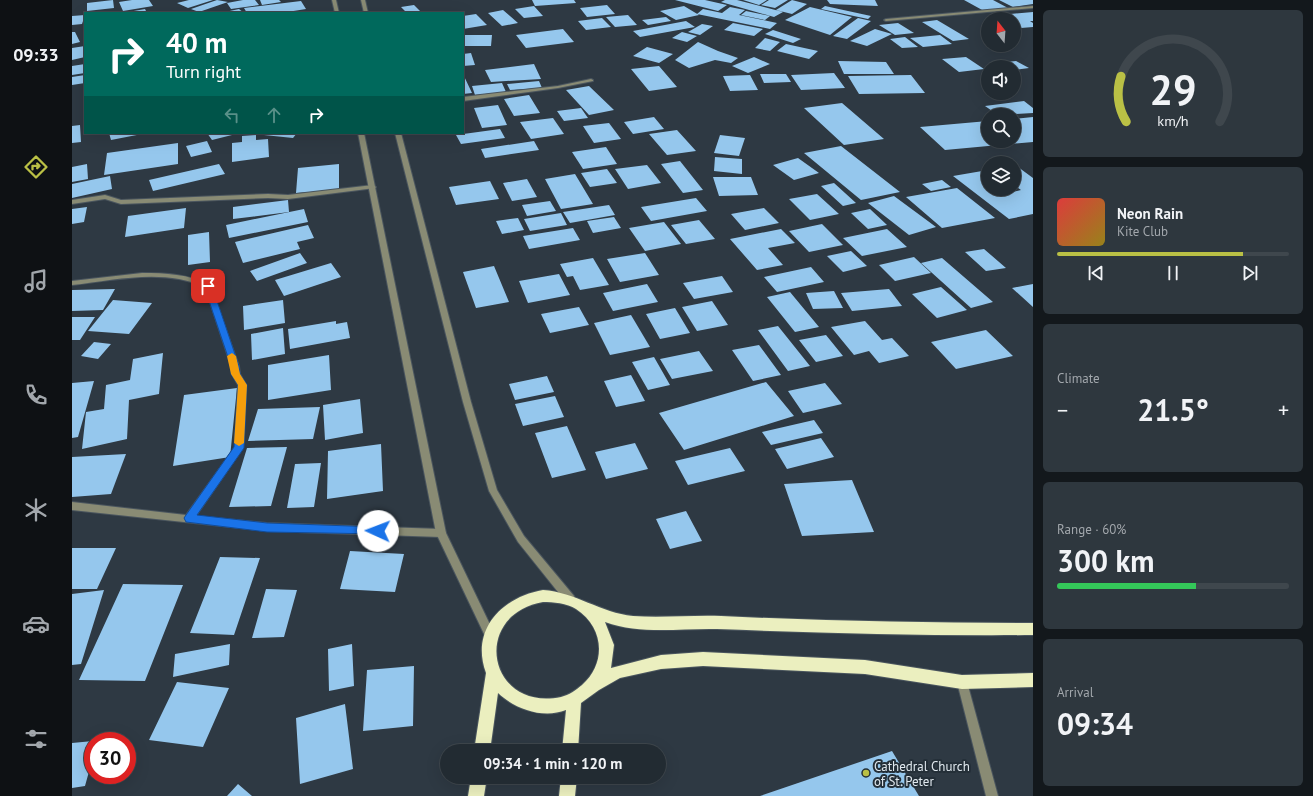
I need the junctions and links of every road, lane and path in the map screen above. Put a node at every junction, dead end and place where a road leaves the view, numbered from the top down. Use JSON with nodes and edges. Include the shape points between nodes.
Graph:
{"nodes":[{"id":1,"x":334,"y":0,"type":"edge"},
{"id":2,"x":363,"y":0,"type":"edge"},
{"id":3,"x":1033,"y":7,"type":"edge"},
{"id":4,"x":337,"y":12,"type":"edge"},
{"id":5,"x":366,"y":12,"type":"edge"},
{"id":6,"x":886,"y":20,"type":"dead end"},
{"id":7,"x":591,"y":80,"type":"dead end"},
{"id":8,"x":464,"y":99,"type":"edge"},
{"id":9,"x":361,"y":134,"type":"edge"},
{"id":10,"x":398,"y":134,"type":"edge"},
{"id":11,"x":373,"y":187,"type":"junction"},
{"id":12,"x":72,"y":202,"type":"edge"},
{"id":13,"x":72,"y":283,"type":"edge"},
{"id":14,"x":72,"y":506,"type":"edge"},
{"id":15,"x":189,"y":518,"type":"junction"},
{"id":16,"x":442,"y":533,"type":"junction"},
{"id":17,"x":576,"y":602,"type":"junction"},
{"id":18,"x":1033,"y":629,"type":"edge"},
{"id":19,"x":490,"y":635,"type":"junction"},
{"id":20,"x":493,"y":674,"type":"junction"},
{"id":21,"x":1033,"y":680,"type":"edge"},
{"id":22,"x":962,"y":682,"type":"junction"},
{"id":23,"x":596,"y":684,"type":"junction"},
{"id":24,"x":574,"y":700,"type":"junction"},
{"id":25,"x":483,"y":744,"type":"edge"},
{"id":26,"x":571,"y":744,"type":"edge"},
{"id":27,"x":478,"y":784,"type":"edge"},
{"id":28,"x":568,"y":784,"type":"edge"},
{"id":29,"x":476,"y":796,"type":"edge"},
{"id":30,"x":567,"y":796,"type":"edge"},
{"id":31,"x":992,"y":796,"type":"edge"}],
"edges":[{"from":1,"to":4,"type":"street"},
{"from":2,"to":5,"type":"street"},
{"from":3,"to":6,"type":"street"},
{"from":7,"to":8,"type":"street","via":[[552,88]]},
{"from":9,"to":11,"type":"street"},
{"from":10,"to":17,"type":"street","via":[[467,402],[493,491],[521,539]]},
{"from":11,"to":12,"type":"street","via":[[288,197],[121,202],[105,197]]},
{"from":11,"to":16,"type":"street"},
{"from":13,"to":15,"type":"street","via":[[161,274],[194,278],[208,286],[236,374],[242,385],[239,448]]},
{"from":14,"to":15,"type":"street"},
{"from":15,"to":16,"type":"street","via":[[267,527]]},
{"from":16,"to":19,"type":"street"},
{"from":17,"to":18,"type":"highway","via":[[625,621],[649,623],[696,622],[917,630]]},
{"from":17,"to":19,"type":"highway","via":[[551,596],[531,598],[514,606],[499,618]]},
{"from":17,"to":23,"type":"highway","via":[[598,621],[607,641],[606,664]]},
{"from":19,"to":20,"type":"highway","via":[[488,654]]},
{"from":20,"to":24,"type":"highway","via":[[503,689],[518,700],[536,705],[556,706]]},
{"from":20,"to":25,"type":"highway"},
{"from":21,"to":22,"type":"highway"},
{"from":22,"to":23,"type":"highway","via":[[865,666],[704,659],[661,662],[618,672]]},
{"from":22,"to":31,"type":"street"},
{"from":23,"to":24,"type":"highway"},
{"from":24,"to":26,"type":"highway"},
{"from":27,"to":29,"type":"highway"},
{"from":28,"to":30,"type":"highway"}]}
